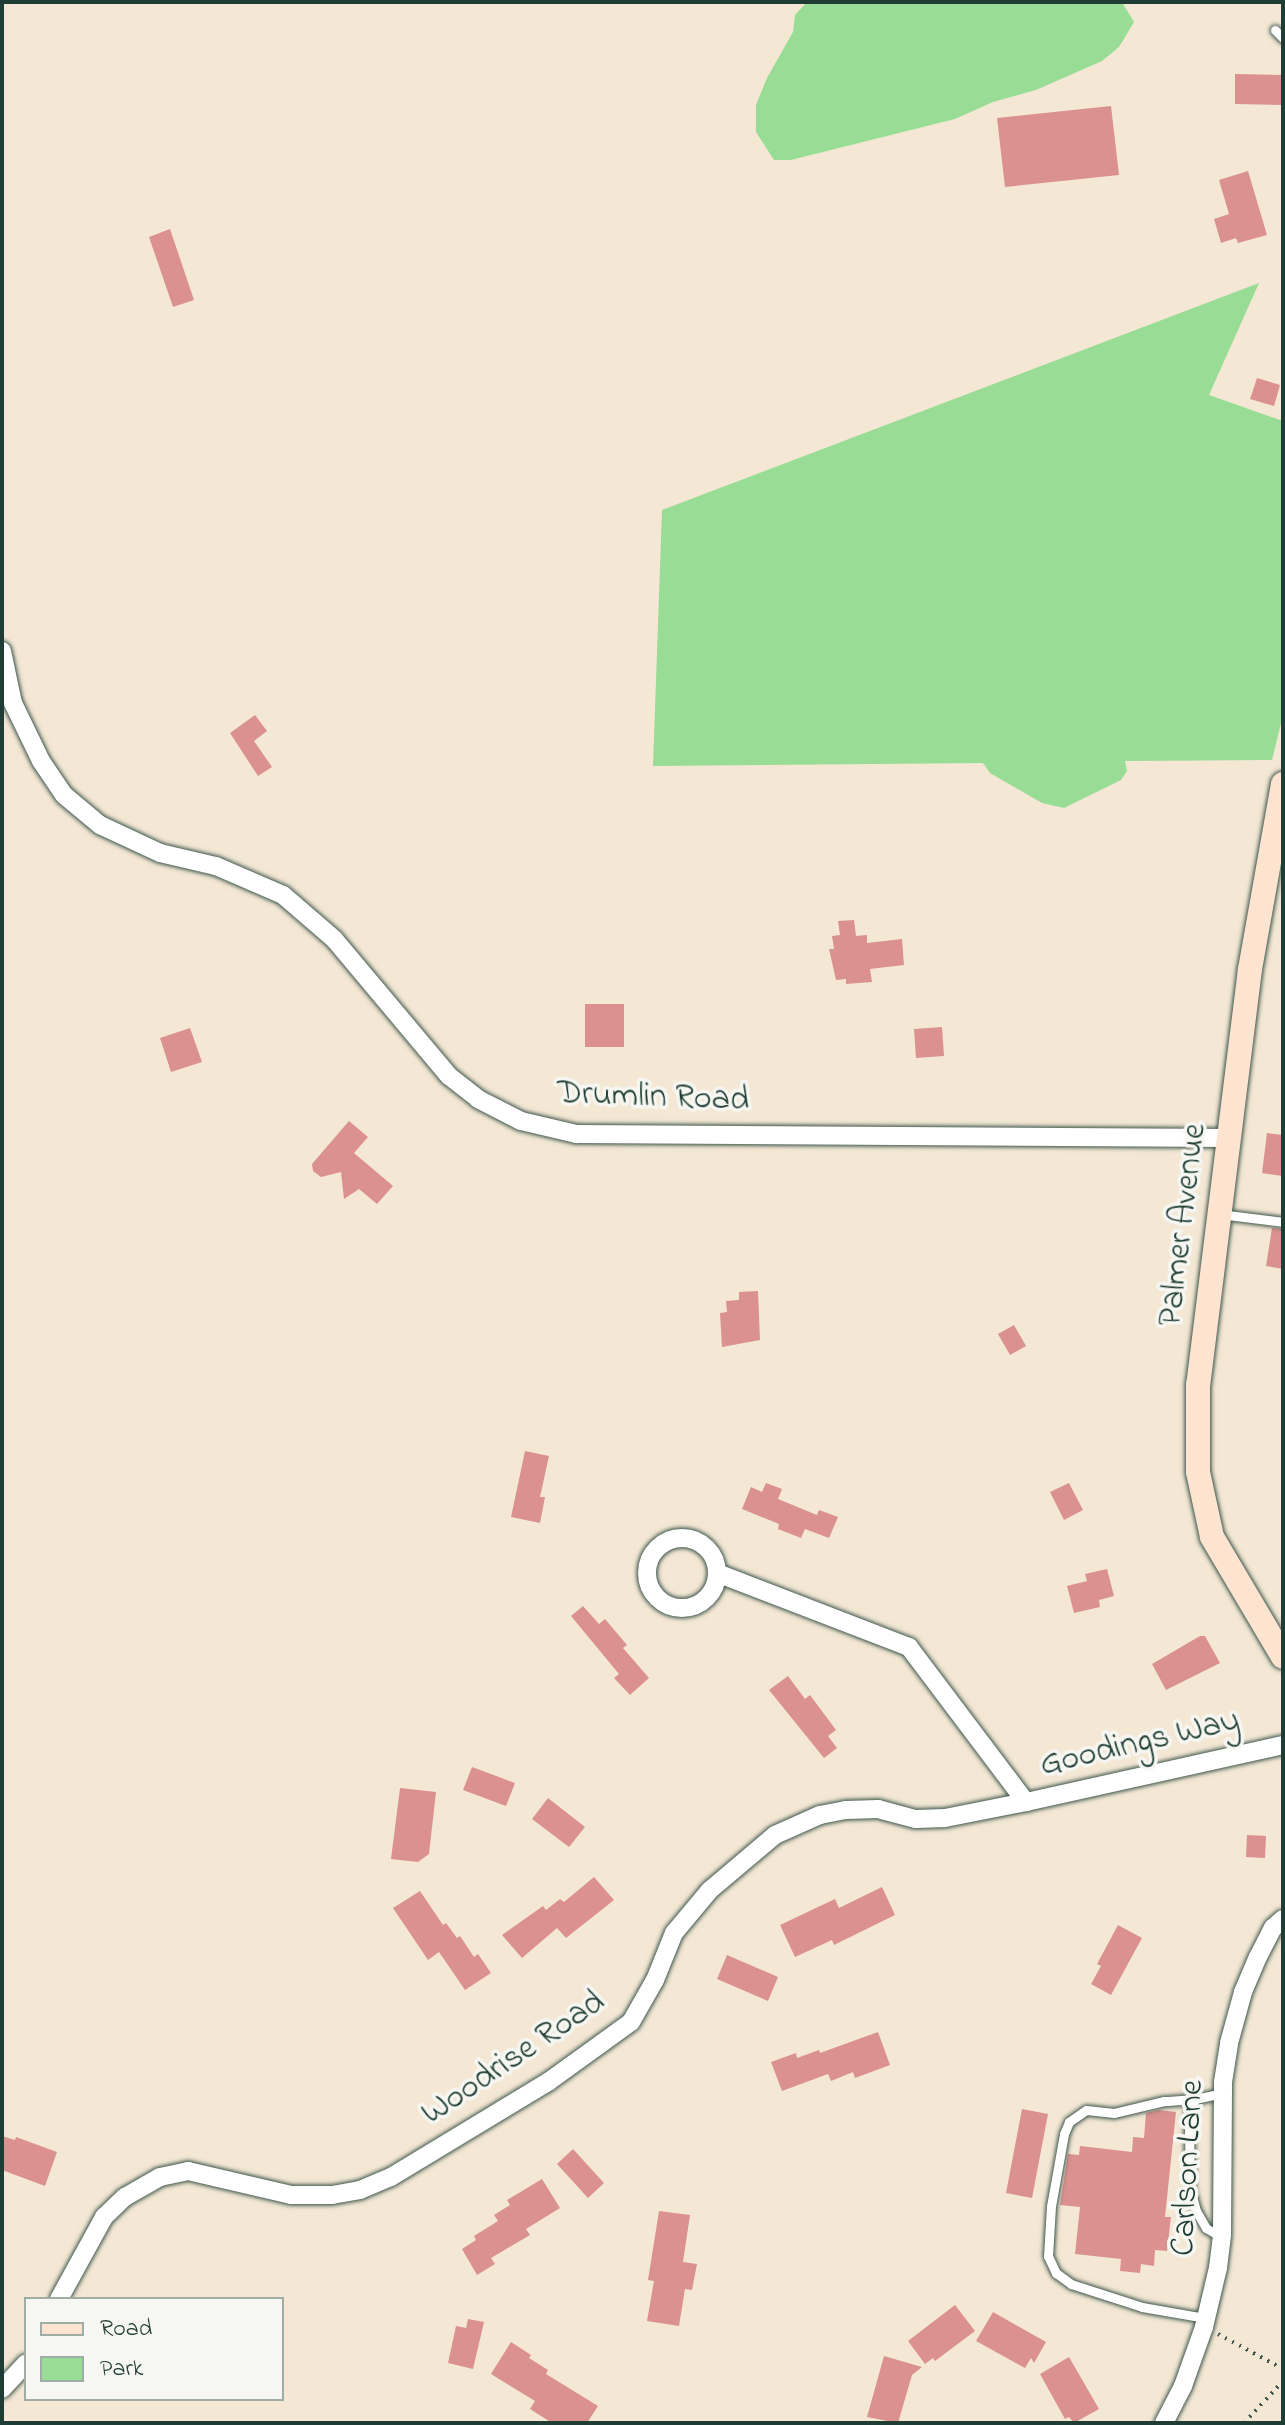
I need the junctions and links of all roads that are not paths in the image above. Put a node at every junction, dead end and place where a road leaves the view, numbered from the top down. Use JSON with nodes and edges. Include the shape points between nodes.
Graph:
{"nodes":[{"id":1,"x":1275,"y":30,"type":"dead end"},
{"id":2,"x":1283,"y":38,"type":"edge"},
{"id":3,"x":2,"y":651,"type":"edge"},
{"id":4,"x":1283,"y":784,"type":"edge"},
{"id":5,"x":1230,"y":1138,"type":"junction"},
{"id":6,"x":1220,"y":1214,"type":"junction"},
{"id":7,"x":1283,"y":1222,"type":"edge"},
{"id":8,"x":717,"y":1573,"type":"dead end"},
{"id":9,"x":1283,"y":1657,"type":"edge"},
{"id":10,"x":1283,"y":1745,"type":"edge"},
{"id":11,"x":1026,"y":1802,"type":"junction"},
{"id":12,"x":1283,"y":1919,"type":"edge"},
{"id":13,"x":1223,"y":2093,"type":"junction"},
{"id":14,"x":1195,"y":2099,"type":"junction"},
{"id":15,"x":1222,"y":2237,"type":"junction"},
{"id":16,"x":60,"y":2297,"type":"edge"},
{"id":17,"x":1205,"y":2322,"type":"junction"},
{"id":18,"x":24,"y":2365,"type":"edge"},
{"id":19,"x":2,"y":2389,"type":"edge"},
{"id":20,"x":1164,"y":2423,"type":"edge"}],
"edges":[{"from":1,"to":2,"type":"lane"},
{"from":3,"to":5,"type":"street","name":"Drumlin Road","via":[[13,703],[64,795],[100,825],[160,853],[216,866],[283,895],[334,939],[449,1076],[478,1099],[521,1121],[576,1134]]},
{"from":4,"to":5,"type":"main road","name":"Palmer Avenue","via":[[1250,969]]},
{"from":5,"to":6,"type":"main road","name":"Palmer Avenue"},
{"from":6,"to":7,"type":"lane"},
{"from":6,"to":9,"type":"main road","name":"Palmer Avenue","via":[[1198,1384],[1198,1472],[1212,1537]]},
{"from":8,"to":11,"type":"street","name":"Goodings Way","via":[[909,1647]]},
{"from":10,"to":11,"type":"street","name":"Goodings Way"},
{"from":11,"to":16,"type":"street","name":"Woodrise Road","via":[[945,1818],[846,1810],[775,1835],[710,1890],[674,1933],[631,2022],[548,2082],[391,2177],[360,2190],[291,2195],[188,2171],[160,2177],[125,2197],[104,2217]]},
{"from":12,"to":13,"type":"street","name":"Carlson Lane","via":[[1273,1928],[1243,1992]]},
{"from":13,"to":14,"type":"lane"},
{"from":13,"to":15,"type":"street","name":"Carlson Lane"},
{"from":14,"to":15,"type":"lane","via":[[1190,2109],[1190,2188],[1206,2228]]},
{"from":14,"to":17,"type":"lane","via":[[1114,2113],[1086,2110],[1069,2122],[1051,2206],[1048,2256],[1056,2273],[1071,2284]]},
{"from":15,"to":17,"type":"street","name":"Carlson Lane"},
{"from":17,"to":20,"type":"street","name":"Carlson Lane"},
{"from":18,"to":19,"type":"street"}]}
